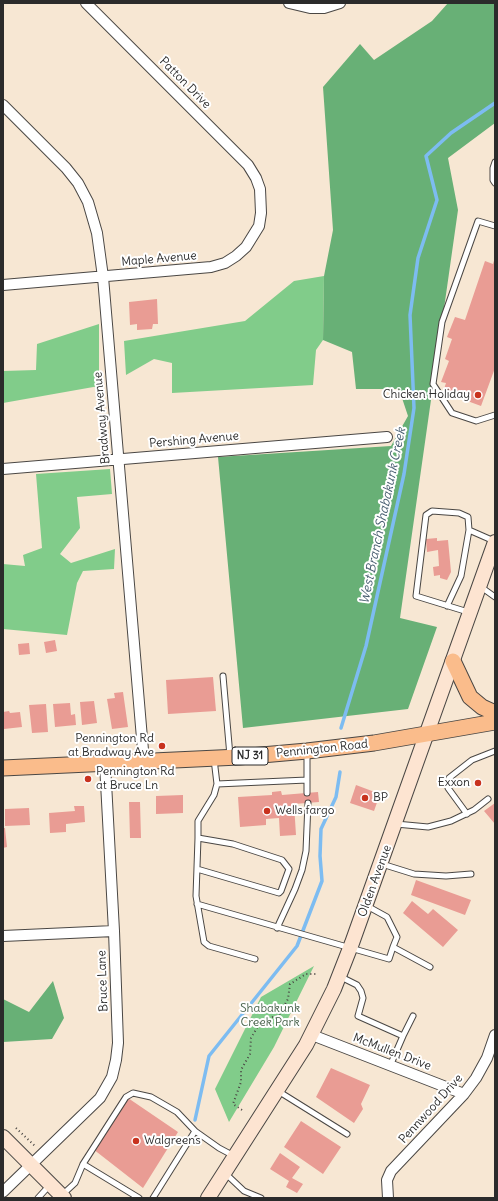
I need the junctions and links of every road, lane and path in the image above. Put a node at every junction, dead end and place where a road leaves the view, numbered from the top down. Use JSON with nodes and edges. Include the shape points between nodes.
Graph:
{"nodes":[{"id":1,"x":86,"y":3,"type":"edge"},
{"id":2,"x":289,"y":3,"type":"edge"},
{"id":3,"x":340,"y":3,"type":"edge"},
{"id":4,"x":3,"y":105,"type":"edge"},
{"id":5,"x":495,"y":162,"type":"edge"},
{"id":6,"x":495,"y":183,"type":"edge"},
{"id":7,"x":259,"y":186,"type":"joint"},
{"id":8,"x":495,"y":226,"type":"edge"},
{"id":9,"x":103,"y":277,"type":"junction"},
{"id":10,"x":3,"y":286,"type":"edge"},
{"id":11,"x":495,"y":416,"type":"edge"},
{"id":12,"x":387,"y":437,"type":"dead end"},
{"id":13,"x":118,"y":460,"type":"junction"},
{"id":14,"x":3,"y":469,"type":"edge"},
{"id":15,"x":469,"y":530,"type":"junction"},
{"id":16,"x":495,"y":542,"type":"edge"},
{"id":17,"x":480,"y":586,"type":"junction"},
{"id":18,"x":495,"y":597,"type":"edge"},
{"id":19,"x":448,"y":606,"type":"junction"},
{"id":20,"x":470,"y":612,"type":"junction"},
{"id":21,"x":453,"y":662,"type":"junction"},
{"id":22,"x":223,"y":676,"type":"dead end"},
{"id":23,"x":495,"y":714,"type":"edge"},
{"id":24,"x":495,"y":722,"type":"edge"},
{"id":25,"x":427,"y":734,"type":"junction"},
{"id":26,"x":307,"y":751,"type":"junction"},
{"id":27,"x":495,"y":751,"type":"edge"},
{"id":28,"x":230,"y":757,"type":"junction"},
{"id":29,"x":214,"y":758,"type":"junction"},
{"id":30,"x":144,"y":762,"type":"junction"},
{"id":31,"x":105,"y":764,"type":"junction"},
{"id":32,"x":3,"y":768,"type":"edge"},
{"id":33,"x":307,"y":780,"type":"junction"},
{"id":34,"x":217,"y":784,"type":"junction"},
{"id":35,"x":307,"y":793,"type":"dead end"},
{"id":36,"x":488,"y":799,"type":"dead end"},
{"id":37,"x":308,"y":803,"type":"dead end"},
{"id":38,"x":467,"y":814,"type":"junction"},
{"id":39,"x":395,"y":824,"type":"junction"},
{"id":40,"x":198,"y":838,"type":"junction"},
{"id":41,"x":381,"y":864,"type":"junction"},
{"id":42,"x":197,"y":869,"type":"junction"},
{"id":43,"x":471,"y":874,"type":"dead end"},
{"id":44,"x":197,"y":904,"type":"junction"},
{"id":45,"x":366,"y":905,"type":"junction"},
{"id":46,"x":277,"y":928,"type":"junction"},
{"id":47,"x":114,"y":931,"type":"junction"},
{"id":48,"x":3,"y":936,"type":"edge"},
{"id":49,"x":393,"y":947,"type":"junction"},
{"id":50,"x":350,"y":950,"type":"junction"},
{"id":51,"x":255,"y":959,"type":"dead end"},
{"id":52,"x":430,"y":967,"type":"dead end"},
{"id":53,"x":316,"y":974,"type":"dead end"},
{"id":54,"x":339,"y":976,"type":"junction"},
{"id":55,"x":413,"y":1016,"type":"dead end"},
{"id":56,"x":495,"y":1034,"type":"edge"},
{"id":57,"x":312,"y":1035,"type":"junction"},
{"id":58,"x":403,"y":1036,"type":"junction"},
{"id":59,"x":390,"y":1066,"type":"junction"},
{"id":60,"x":277,"y":1091,"type":"junction"},
{"id":61,"x":464,"y":1094,"type":"junction"},
{"id":62,"x":242,"y":1110,"type":"dead end"},
{"id":63,"x":16,"y":1128,"type":"dead end"},
{"id":64,"x":195,"y":1131,"type":"junction"},
{"id":65,"x":347,"y":1134,"type":"dead end"},
{"id":66,"x":3,"y":1137,"type":"edge"},
{"id":67,"x":35,"y":1147,"type":"dead end"},
{"id":68,"x":235,"y":1156,"type":"junction"},
{"id":69,"x":31,"y":1164,"type":"junction"},
{"id":70,"x":84,"y":1164,"type":"junction"},
{"id":71,"x":224,"y":1173,"type":"junction"},
{"id":72,"x":51,"y":1184,"type":"junction"},
{"id":73,"x":3,"y":1192,"type":"edge"},
{"id":74,"x":63,"y":1197,"type":"edge"},
{"id":75,"x":38,"y":1198,"type":"edge"},
{"id":76,"x":139,"y":1198,"type":"edge"},
{"id":77,"x":153,"y":1198,"type":"edge"},
{"id":78,"x":209,"y":1198,"type":"edge"},
{"id":79,"x":260,"y":1198,"type":"edge"},
{"id":80,"x":388,"y":1198,"type":"edge"}],
"edges":[{"from":1,"to":7,"type":"street","name":"Patton Drive","via":[[242,158]]},
{"from":2,"to":3,"type":"street","via":[[324,8]]},
{"from":4,"to":9,"type":"street","name":"Bradway Avenue","via":[[78,183],[94,220]]},
{"from":5,"to":6,"type":"lane"},
{"from":7,"to":9,"type":"street","name":"Maple Avenue","via":[[262,201],[258,226],[246,247],[231,259],[211,267]]},
{"from":8,"to":11,"type":"lane","via":[[478,221],[442,322],[433,384],[452,413],[476,421]]},
{"from":9,"to":10,"type":"street","name":"Maple Avenue"},
{"from":9,"to":13,"type":"street","name":"Bradway Avenue"},
{"from":12,"to":13,"type":"street","name":"Pershing Avenue"},
{"from":13,"to":14,"type":"street","name":"Pershing Avenue"},
{"from":13,"to":30,"type":"street","name":"Bradway Avenue"},
{"from":15,"to":16,"type":"lane"},
{"from":15,"to":19,"type":"lane","via":[[461,576]]},
{"from":15,"to":19,"type":"lane","via":[[468,517],[459,512],[432,511],[426,515],[416,596]]},
{"from":16,"to":17,"type":"main road","name":"Olden Avenue"},
{"from":17,"to":18,"type":"lane"},
{"from":17,"to":20,"type":"main road","name":"Olden Avenue"},
{"from":19,"to":20,"type":"lane"},
{"from":20,"to":21,"type":"main road","name":"Olden Avenue"},
{"from":21,"to":23,"type":"main road","via":[[470,697]]},
{"from":21,"to":25,"type":"main road","name":"Olden Avenue"},
{"from":22,"to":28,"type":"lane"},
{"from":24,"to":25,"type":"main road","name":"Pennington Road","number":"NJ 31"},
{"from":25,"to":26,"type":"main road","name":"Pennington Road","number":"NJ 31"},
{"from":25,"to":39,"type":"main road","name":"Olden Avenue"},
{"from":26,"to":28,"type":"main road","name":"Pennington Road","number":"NJ 31"},
{"from":26,"to":33,"type":"lane"},
{"from":27,"to":38,"type":"lane","via":[[472,760],[450,778],[448,788]]},
{"from":28,"to":29,"type":"main road","name":"Pennington Road","number":"NJ 31"},
{"from":29,"to":30,"type":"main road","name":"Pennington Road","number":"NJ 31"},
{"from":29,"to":34,"type":"lane"},
{"from":30,"to":31,"type":"main road","name":"Pennington Road","number":"NJ 31"},
{"from":31,"to":32,"type":"main road","name":"Pennington Road","number":"NJ 31"},
{"from":31,"to":47,"type":"street","name":"Bruce Lane"},
{"from":33,"to":34,"type":"lane"},
{"from":33,"to":35,"type":"lane"},
{"from":34,"to":40,"type":"lane","via":[[214,795],[198,821]]},
{"from":36,"to":38,"type":"lane"},
{"from":37,"to":46,"type":"lane","via":[[306,851],[302,870]]},
{"from":38,"to":39,"type":"lane","via":[[428,827]]},
{"from":39,"to":41,"type":"main road","name":"Olden Avenue"},
{"from":40,"to":42,"type":"lane"},
{"from":40,"to":42,"type":"lane","via":[[232,844],[282,860],[289,869],[278,893]]},
{"from":41,"to":43,"type":"lane","via":[[414,874]]},
{"from":41,"to":45,"type":"main road","name":"Olden Avenue"},
{"from":42,"to":44,"type":"lane"},
{"from":44,"to":46,"type":"lane"},
{"from":44,"to":51,"type":"lane","via":[[204,942],[209,946]]},
{"from":45,"to":49,"type":"lane","via":[[387,917],[397,937]]},
{"from":45,"to":50,"type":"main road","name":"Olden Avenue"},
{"from":46,"to":50,"type":"lane"},
{"from":47,"to":48,"type":"street"},
{"from":47,"to":69,"type":"street","name":"Bruce Lane","via":[[118,1043],[112,1076],[100,1098]]},
{"from":49,"to":50,"type":"lane","via":[[389,959]]},
{"from":49,"to":52,"type":"lane"},
{"from":50,"to":54,"type":"main road","name":"Olden Avenue"},
{"from":53,"to":62,"type":"path","via":[[306,974],[290,984],[288,999],[279,1015],[261,1021],[251,1038],[250,1054],[241,1070],[241,1082],[233,1104]]},
{"from":54,"to":57,"type":"main road","name":"Olden Avenue"},
{"from":54,"to":58,"type":"lane","via":[[357,985],[361,991],[363,998],[358,1016]]},
{"from":55,"to":58,"type":"lane"},
{"from":56,"to":61,"type":"street","name":"Pennwood Drive","via":[[487,1058]]},
{"from":57,"to":59,"type":"street","name":"McMullen Drive"},
{"from":57,"to":60,"type":"main road","name":"Olden Avenue"},
{"from":58,"to":59,"type":"lane"},
{"from":59,"to":61,"type":"street","name":"McMullen Drive"},
{"from":60,"to":65,"type":"lane"},
{"from":60,"to":68,"type":"main road","name":"Olden Avenue"},
{"from":61,"to":80,"type":"street","name":"Pennwood Drive","via":[[391,1171],[387,1180]]},
{"from":63,"to":67,"type":"path"},
{"from":64,"to":68,"type":"lane"},
{"from":64,"to":70,"type":"lane","via":[[177,1112],[151,1098],[133,1093],[126,1097]]},
{"from":64,"to":77,"type":"lane"},
{"from":66,"to":69,"type":"main road"},
{"from":68,"to":71,"type":"main road","name":"Olden Avenue"},
{"from":69,"to":72,"type":"main road"},
{"from":69,"to":73,"type":"street","name":"Bruce Lane"},
{"from":70,"to":74,"type":"lane"},
{"from":70,"to":76,"type":"lane"},
{"from":71,"to":78,"type":"main road","name":"Olden Avenue"},
{"from":71,"to":79,"type":"lane","via":[[244,1191]]},
{"from":72,"to":74,"type":"main road"},
{"from":72,"to":75,"type":"lane"}]}
